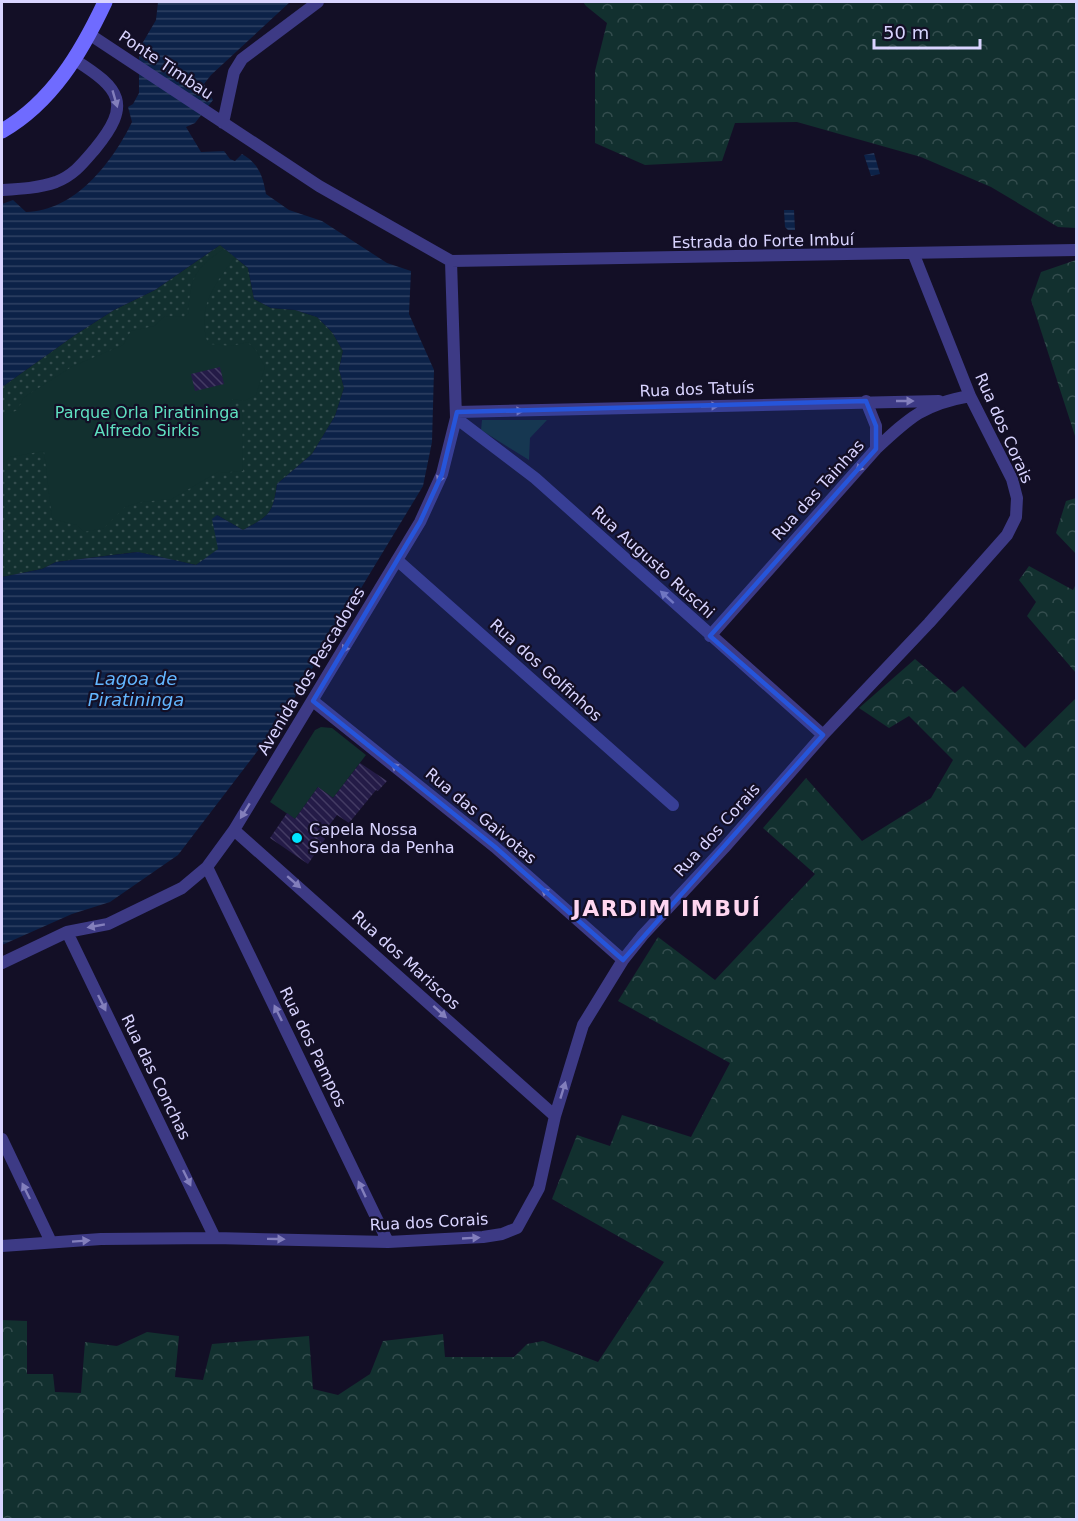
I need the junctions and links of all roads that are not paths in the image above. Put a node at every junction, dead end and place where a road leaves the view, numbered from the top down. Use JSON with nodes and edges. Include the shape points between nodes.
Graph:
{"nodes":[{"id":1,"x":105,"y":2,"type":"edge"},
{"id":2,"x":318,"y":2,"type":"edge"},
{"id":3,"x":89,"y":34,"type":"junction"},
{"id":4,"x":75,"y":60,"type":"junction"},
{"id":5,"x":224,"y":123,"type":"junction"},
{"id":6,"x":2,"y":131,"type":"edge"},
{"id":7,"x":2,"y":190,"type":"edge"},
{"id":8,"x":1077,"y":250,"type":"edge"},
{"id":9,"x":914,"y":255,"type":"junction"},
{"id":10,"x":451,"y":261,"type":"junction"},
{"id":11,"x":970,"y":396,"type":"junction"},
{"id":12,"x":866,"y":401,"type":"junction"},
{"id":13,"x":939,"y":401,"type":"junction"},
{"id":14,"x":457,"y":415,"type":"junction"},
{"id":15,"x":876,"y":449,"type":"junction"},
{"id":16,"x":397,"y":560,"type":"junction"},
{"id":17,"x":710,"y":636,"type":"junction"},
{"id":18,"x":314,"y":700,"type":"junction"},
{"id":19,"x":823,"y":735,"type":"junction"},
{"id":20,"x":673,"y":805,"type":"dead end"},
{"id":21,"x":234,"y":830,"type":"junction"},
{"id":22,"x":207,"y":867,"type":"junction"},
{"id":23,"x":67,"y":932,"type":"junction"},
{"id":24,"x":623,"y":960,"type":"junction"},
{"id":25,"x":2,"y":963,"type":"edge"},
{"id":26,"x":555,"y":1116,"type":"junction"},
{"id":27,"x":2,"y":1139,"type":"edge"},
{"id":28,"x":215,"y":1238,"type":"junction"},
{"id":29,"x":51,"y":1242,"type":"junction"},
{"id":30,"x":388,"y":1242,"type":"junction"},
{"id":31,"x":2,"y":1245,"type":"edge"}],
"edges":[{"from":1,"to":3,"type":"street"},
{"from":2,"to":5,"type":"street","via":[[242,59],[234,72]]},
{"from":3,"to":4,"type":"street"},
{"from":3,"to":5,"type":"street","name":"Ponte Timbau"},
{"from":4,"to":6,"type":"street","via":[[42,100]]},
{"from":4,"to":7,"type":"street","one_way":true,"via":[[102,78],[112,90],[117,105],[114,125],[77,171],[67,177],[36,187]]},
{"from":5,"to":10,"type":"street","name":"Ponte Timbau","via":[[320,186]]},
{"from":8,"to":9,"type":"street","name":"Estrada do Forte Imbuí"},
{"from":9,"to":10,"type":"street","name":"Estrada do Forte Imbuí"},
{"from":9,"to":11,"type":"street","name":"Rua dos Corais"},
{"from":10,"to":14,"type":"street","name":"Avenida dos Pescadores"},
{"from":11,"to":13,"type":"street","name":"Rua das Tainhas"},
{"from":11,"to":19,"type":"street","name":"Rua dos Corais","via":[[1012,479],[1016,517],[1007,535]]},
{"from":12,"to":13,"type":"street","name":"Rua dos Tatuís","one_way":true},
{"from":14,"to":12,"type":"street","name":"Rua dos Tatuís","one_way":true},
{"from":12,"to":15,"type":"street","via":[[876,426]]},
{"from":13,"to":15,"type":"street","name":"Rua das Tainhas","via":[[906,422]]},
{"from":14,"to":16,"type":"street","name":"Avenida dos Pescadores","one_way":true,"via":[[442,474]]},
{"from":17,"to":14,"type":"street","name":"Rua Augusto Ruschi","one_way":true,"via":[[535,478]]},
{"from":15,"to":17,"type":"street","name":"Rua das Tainhas","one_way":true},
{"from":16,"to":18,"type":"street","name":"Avenida dos Pescadores","one_way":true},
{"from":16,"to":20,"type":"street","name":"Rua dos Golfinhos"},
{"from":17,"to":19,"type":"street","name":"Rua Augusto Ruschi"},
{"from":18,"to":21,"type":"street","name":"Avenida dos Pescadores","one_way":true},
{"from":24,"to":18,"type":"street","name":"Rua das Gaivotas","one_way":true,"via":[[495,847]]},
{"from":19,"to":24,"type":"street","name":"Rua dos Corais"},
{"from":21,"to":22,"type":"street","name":"Avenida dos Pescadores"},
{"from":21,"to":26,"type":"street","name":"Rua dos Mariscos","one_way":true},
{"from":22,"to":23,"type":"street","name":"Avenida dos Pescadores","one_way":true,"via":[[182,888],[108,924]]},
{"from":30,"to":22,"type":"street","name":"Rua dos Pampos","one_way":true},
{"from":23,"to":25,"type":"street","name":"Avenida dos Pescadores"},
{"from":23,"to":28,"type":"street","name":"Rua das Conchas","one_way":true},
{"from":26,"to":24,"type":"street","name":"Rua dos Corais","one_way":true,"via":[[584,1025]]},
{"from":30,"to":26,"type":"street","name":"Rua dos Corais","one_way":true,"via":[[483,1237],[517,1228],[540,1188]]},
{"from":29,"to":27,"type":"street","one_way":true},
{"from":29,"to":28,"type":"street","name":"Rua dos Corais","one_way":true},
{"from":28,"to":30,"type":"street","name":"Rua dos Corais","one_way":true},
{"from":29,"to":31,"type":"street","name":"Rua dos Corais"}]}
